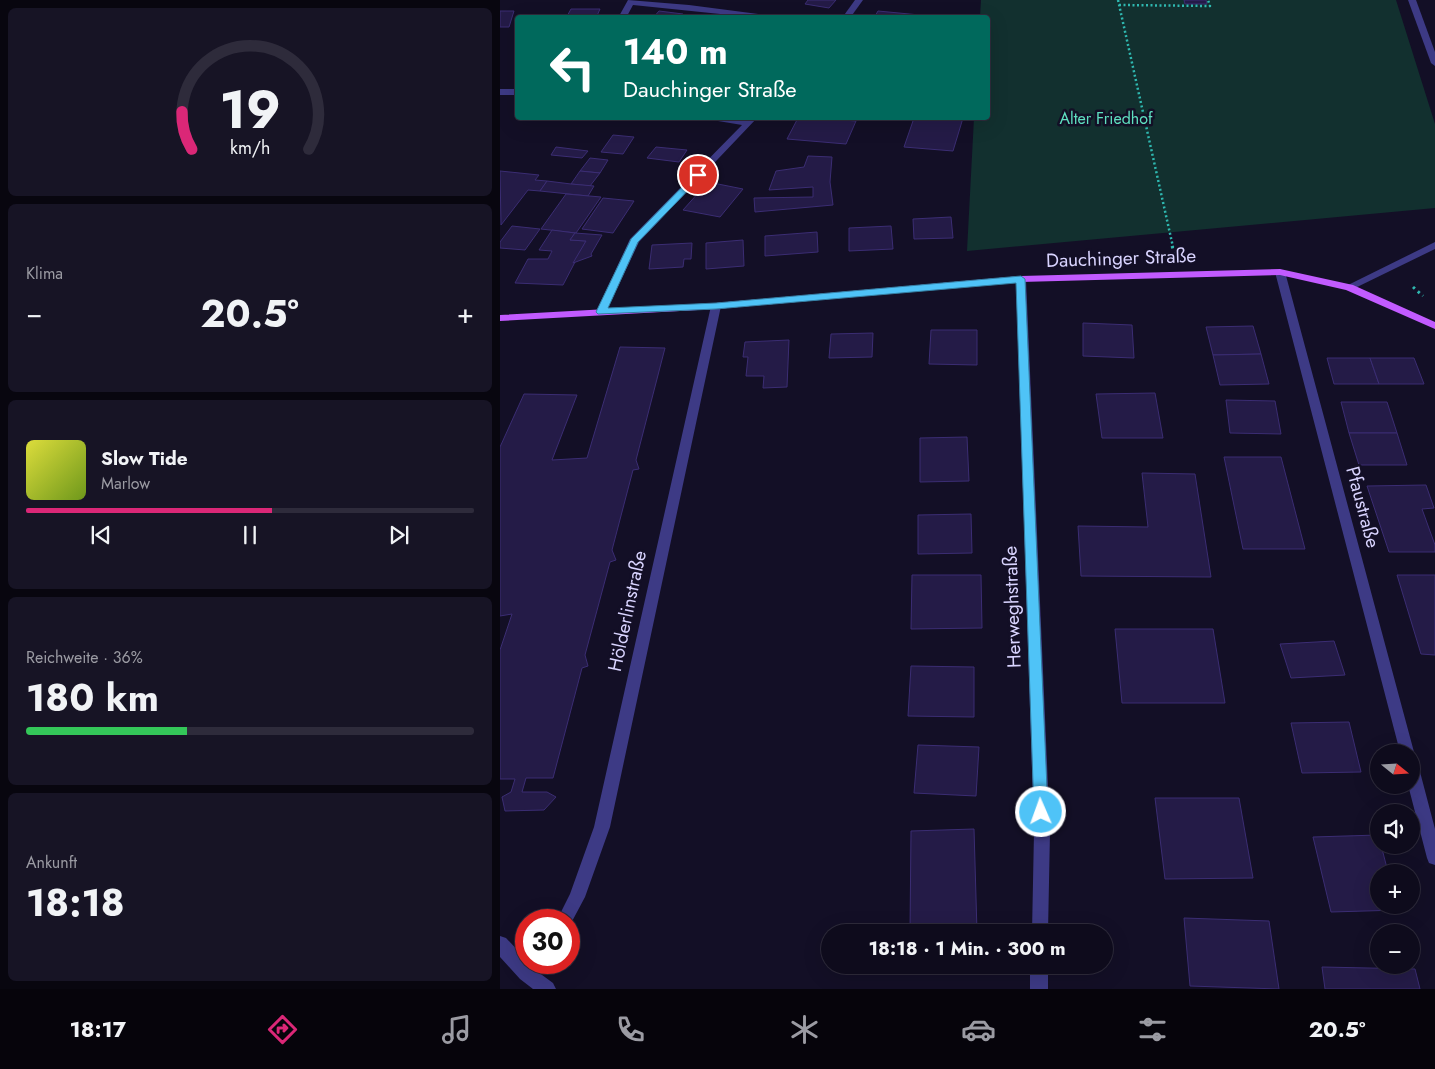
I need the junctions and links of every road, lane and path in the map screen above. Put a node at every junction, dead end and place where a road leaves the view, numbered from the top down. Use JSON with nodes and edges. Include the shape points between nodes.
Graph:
{"nodes":[{"id":1,"x":859,"y":0,"type":"edge"},
{"id":2,"x":1118,"y":0,"type":"edge"},
{"id":3,"x":1208,"y":0,"type":"edge"},
{"id":4,"x":1412,"y":0,"type":"edge"},
{"id":5,"x":631,"y":1,"type":"edge"},
{"id":6,"x":1119,"y":5,"type":"junction"},
{"id":7,"x":624,"y":15,"type":"edge"},
{"id":8,"x":758,"y":15,"type":"edge"},
{"id":9,"x":848,"y":15,"type":"edge"},
{"id":10,"x":1435,"y":63,"type":"edge"},
{"id":11,"x":500,"y":92,"type":"edge"},
{"id":12,"x":515,"y":92,"type":"edge"},
{"id":13,"x":751,"y":120,"type":"edge"},
{"id":14,"x":1435,"y":246,"type":"edge"},
{"id":15,"x":1176,"y":257,"type":"dead end"},
{"id":16,"x":1280,"y":272,"type":"junction"},
{"id":17,"x":1021,"y":279,"type":"junction"},
{"id":18,"x":1349,"y":287,"type":"junction"},
{"id":19,"x":1413,"y":287,"type":"dead end"},
{"id":20,"x":1424,"y":296,"type":"dead end"},
{"id":21,"x":716,"y":306,"type":"junction"},
{"id":22,"x":601,"y":312,"type":"junction"},
{"id":23,"x":500,"y":318,"type":"edge"},
{"id":24,"x":1435,"y":326,"type":"edge"},
{"id":25,"x":1405,"y":744,"type":"edge"},
{"id":26,"x":1418,"y":794,"type":"edge"},
{"id":27,"x":1435,"y":858,"type":"edge"},
{"id":28,"x":571,"y":909,"type":"edge"},
{"id":29,"x":1040,"y":924,"type":"edge"},
{"id":30,"x":500,"y":944,"type":"edge"},
{"id":31,"x":515,"y":956,"type":"edge"},
{"id":32,"x":536,"y":974,"type":"edge"},
{"id":33,"x":1039,"y":974,"type":"edge"},
{"id":34,"x":548,"y":989,"type":"edge"},
{"id":35,"x":1039,"y":989,"type":"edge"}],
"edges":[{"from":1,"to":9,"type":"street"},
{"from":2,"to":6,"type":"path"},
{"from":3,"to":6,"type":"path","via":[[1210,6]]},
{"from":4,"to":10,"type":"street"},
{"from":5,"to":7,"type":"street"},
{"from":5,"to":8,"type":"street"},
{"from":6,"to":15,"type":"path"},
{"from":11,"to":12,"type":"street"},
{"from":13,"to":22,"type":"street","via":[[634,241]]},
{"from":14,"to":18,"type":"street"},
{"from":16,"to":17,"type":"main road","name":"Dauchinger Straße"},
{"from":16,"to":18,"type":"main road","name":"Dauchinger Straße"},
{"from":16,"to":25,"type":"street","name":"Pfaustraße"},
{"from":17,"to":21,"type":"main road","name":"Dauchinger Straße"},
{"from":17,"to":29,"type":"street","name":"Herweghstraße","via":[[1042,832]]},
{"from":18,"to":24,"type":"main road","name":"Dauchinger Straße"},
{"from":19,"to":20,"type":"path"},
{"from":21,"to":22,"type":"main road","name":"Dauchinger Straße"},
{"from":21,"to":28,"type":"street","name":"Hölderlinstraße","via":[[602,827]]},
{"from":22,"to":23,"type":"main road","name":"Dauchinger Straße"},
{"from":26,"to":27,"type":"street"},
{"from":30,"to":31,"type":"street"},
{"from":32,"to":34,"type":"street"},
{"from":33,"to":35,"type":"street"}]}
